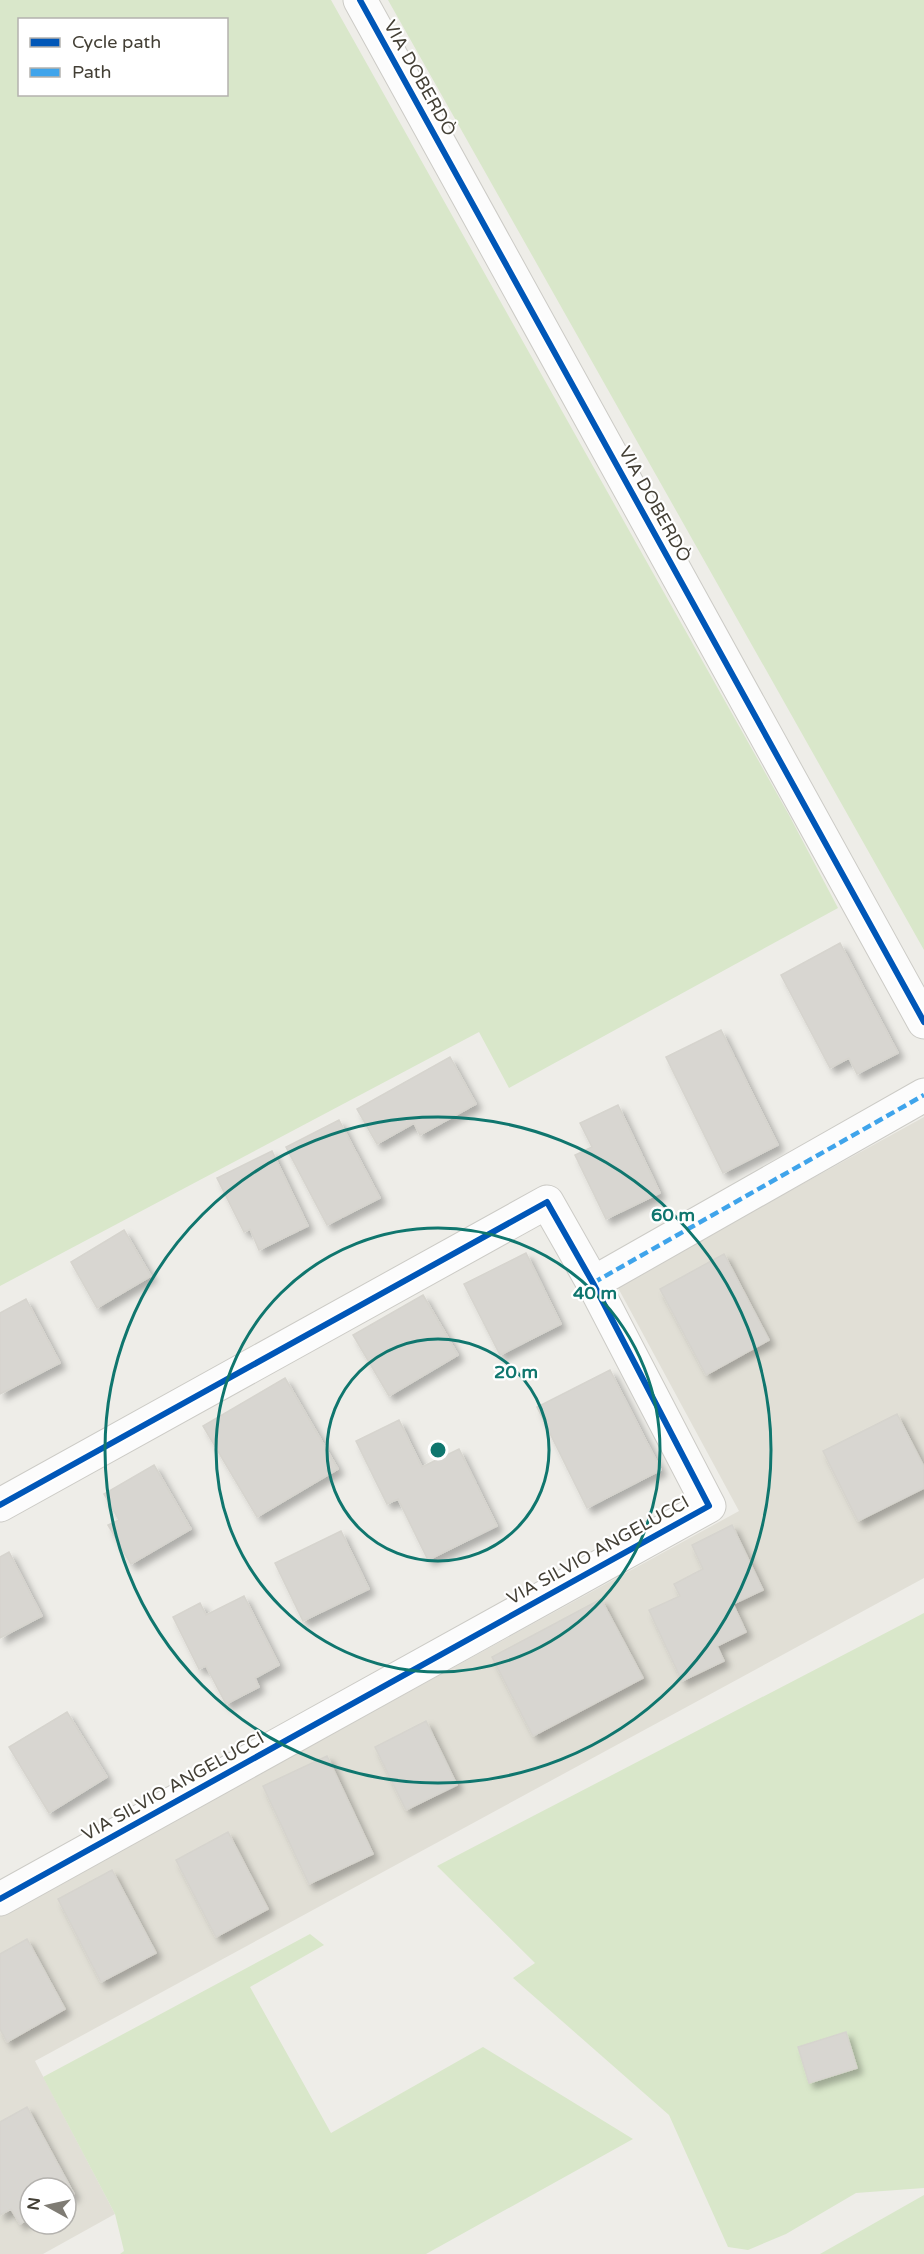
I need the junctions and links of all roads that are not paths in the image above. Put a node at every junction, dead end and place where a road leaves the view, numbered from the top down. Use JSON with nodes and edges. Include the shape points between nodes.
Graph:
{"nodes":[{"id":1,"x":360,"y":0,"type":"edge"},
{"id":2,"x":924,"y":1022,"type":"edge"},
{"id":3,"x":924,"y":1095,"type":"edge"},
{"id":4,"x":593,"y":1283,"type":"junction"},
{"id":5,"x":0,"y":1505,"type":"edge"},
{"id":6,"x":0,"y":1899,"type":"edge"}],
"edges":[{"from":1,"to":2,"type":"street","name":"VIA DOBERDÒ"},
{"from":3,"to":4,"type":"street"},
{"from":4,"to":5,"type":"street","name":"VIA SILVIO ANGELUCCI","via":[[547,1202]]},
{"from":4,"to":6,"type":"street","name":"VIA SILVIO ANGELUCCI","via":[[709,1506]]}]}
